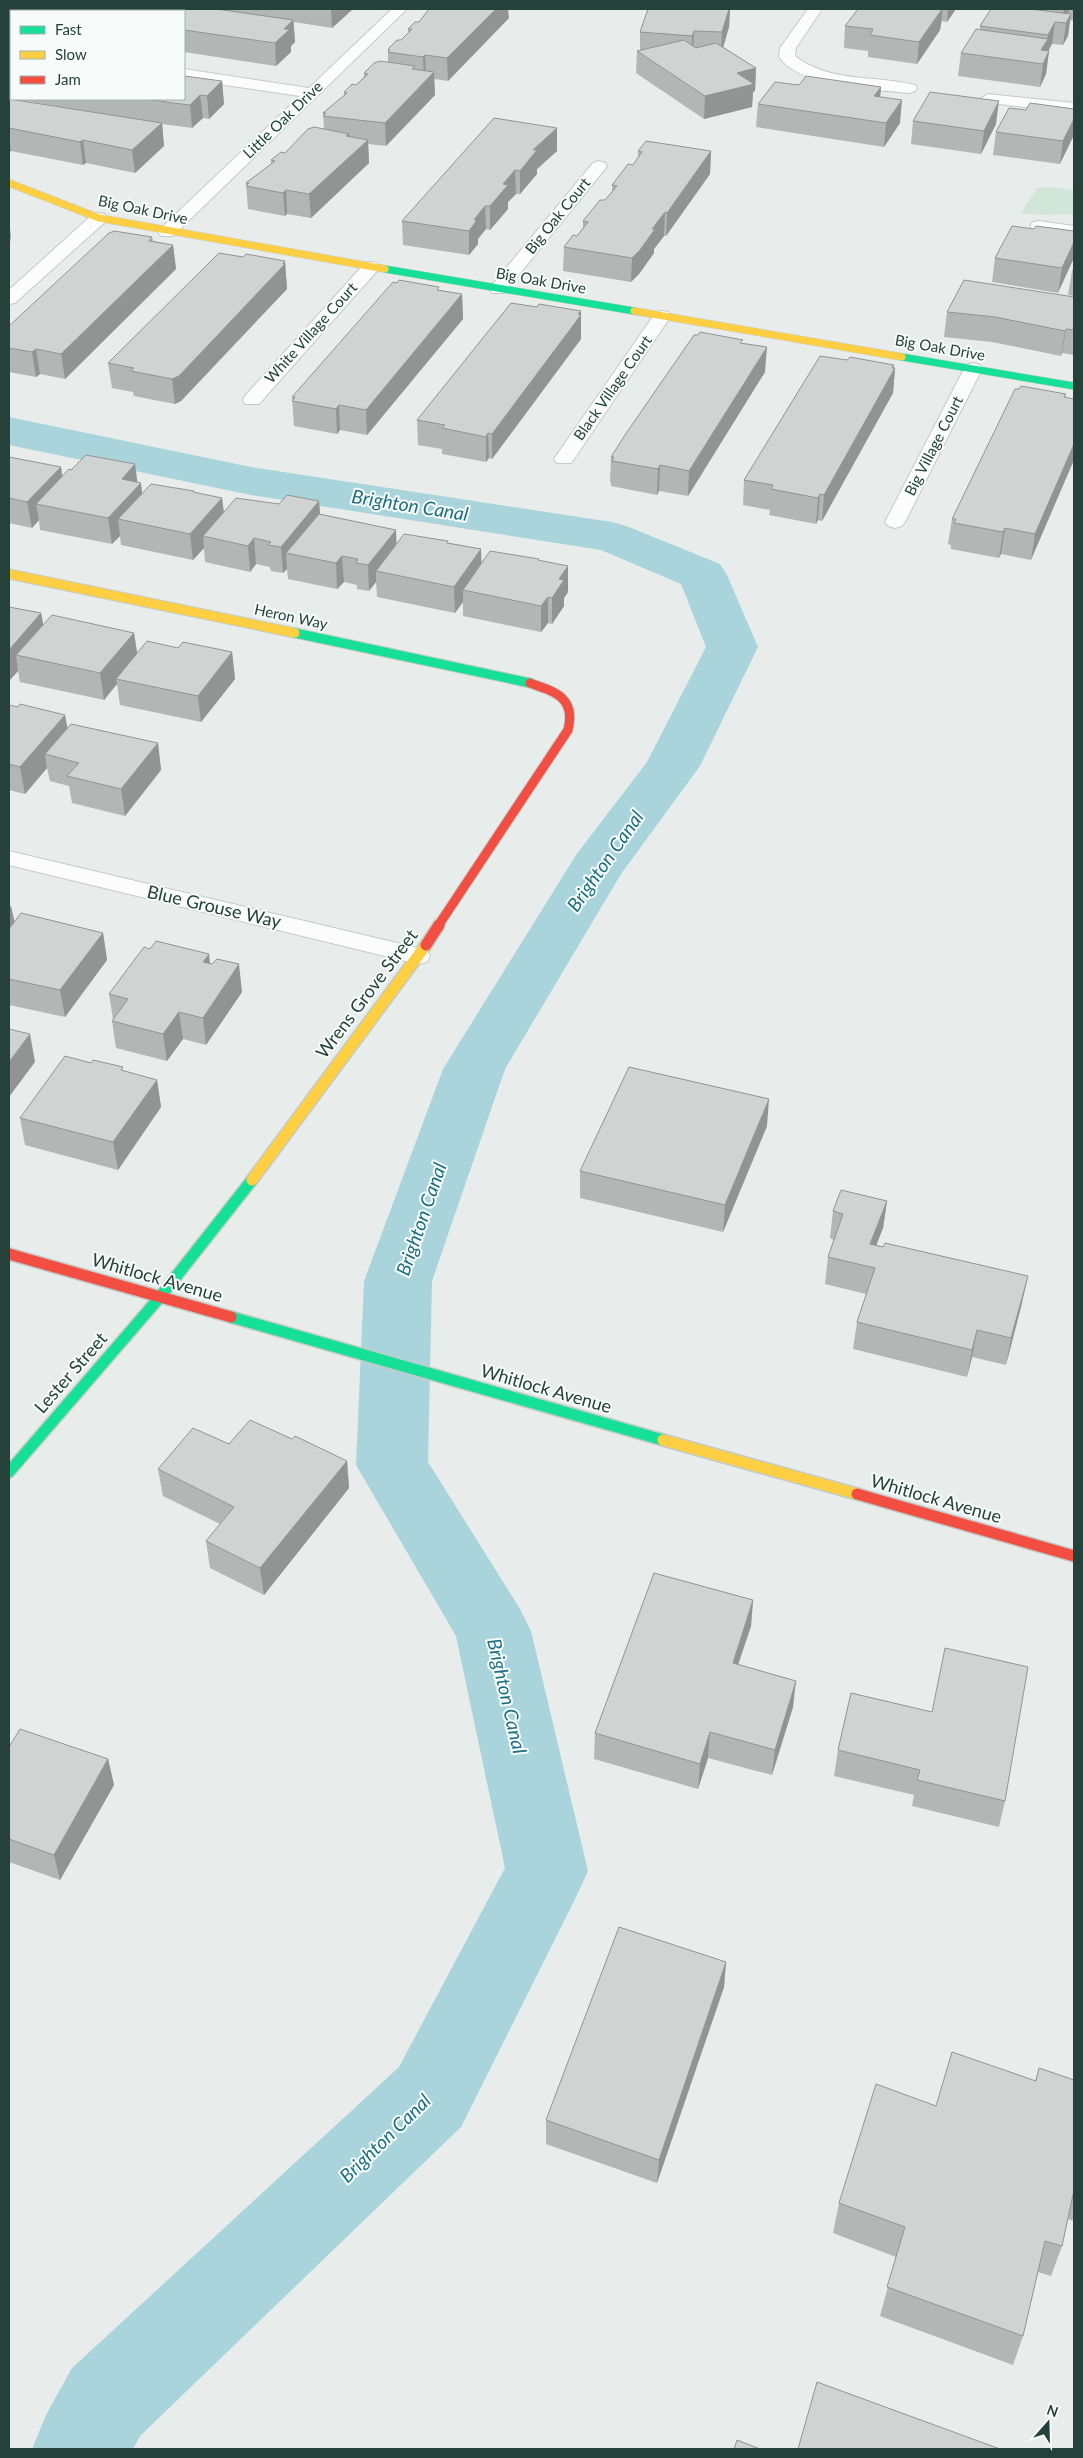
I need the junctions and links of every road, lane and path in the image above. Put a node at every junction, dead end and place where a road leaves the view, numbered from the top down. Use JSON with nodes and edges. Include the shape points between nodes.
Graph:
{"nodes":[{"id":1,"x":400,"y":9,"type":"edge"},
{"id":2,"x":815,"y":9,"type":"edge"},
{"id":3,"x":185,"y":74,"type":"edge"},
{"id":4,"x":909,"y":88,"type":"dead end"},
{"id":5,"x":311,"y":93,"type":"junction"},
{"id":6,"x":988,"y":98,"type":"edge"},
{"id":7,"x":1074,"y":108,"type":"edge"},
{"id":8,"x":599,"y":166,"type":"dead end"},
{"id":9,"x":9,"y":183,"type":"edge"},
{"id":10,"x":99,"y":218,"type":"junction"},
{"id":11,"x":1039,"y":226,"type":"edge"},
{"id":12,"x":1074,"y":231,"type":"edge"},
{"id":13,"x":168,"y":232,"type":"junction"},
{"id":14,"x":371,"y":267,"type":"junction"},
{"id":15,"x":498,"y":289,"type":"junction"},
{"id":16,"x":9,"y":299,"type":"edge"},
{"id":17,"x":662,"y":316,"type":"junction"},
{"id":18,"x":973,"y":369,"type":"junction"},
{"id":19,"x":1074,"y":386,"type":"edge"},
{"id":20,"x":252,"y":400,"type":"dead end"},
{"id":21,"x":564,"y":459,"type":"dead end"},
{"id":22,"x":895,"y":522,"type":"dead end"},
{"id":23,"x":9,"y":574,"type":"edge"},
{"id":24,"x":564,"y":698,"type":"joint"},
{"id":25,"x":9,"y":858,"type":"edge"},
{"id":26,"x":418,"y":956,"type":"junction"},
{"id":27,"x":9,"y":1254,"type":"edge"},
{"id":28,"x":160,"y":1297,"type":"junction"},
{"id":29,"x":9,"y":1472,"type":"edge"},
{"id":30,"x":1074,"y":1556,"type":"edge"}],
"edges":[{"from":1,"to":5,"type":"street","name":"Little Oak Drive"},
{"from":2,"to":4,"type":"street","via":[[788,48],[787,57],[794,64],[825,76]]},
{"from":3,"to":5,"type":"street"},
{"from":5,"to":13,"type":"street","name":"Little Oak Drive"},
{"from":6,"to":7,"type":"street"},
{"from":8,"to":15,"type":"street","name":"Big Oak Court"},
{"from":9,"to":10,"type":"street","name":"Big Oak Drive"},
{"from":10,"to":13,"type":"street","name":"Big Oak Drive"},
{"from":10,"to":16,"type":"street"},
{"from":11,"to":12,"type":"street"},
{"from":13,"to":14,"type":"street","name":"Big Oak Drive"},
{"from":14,"to":15,"type":"street","name":"Big Oak Drive"},
{"from":14,"to":20,"type":"street","name":"White Village Court"},
{"from":15,"to":17,"type":"street","name":"Big Oak Drive"},
{"from":17,"to":18,"type":"street","name":"Big Oak Drive"},
{"from":17,"to":21,"type":"street","name":"Black Village Court"},
{"from":18,"to":19,"type":"street","name":"Big Oak Drive"},
{"from":18,"to":22,"type":"street","name":"Big Village Court"},
{"from":23,"to":24,"type":"street","name":"Heron Way","via":[[497,675],[545,688]]},
{"from":24,"to":26,"type":"street","name":"Wrens Grove Street","via":[[572,710],[572,724],[566,736]]},
{"from":25,"to":26,"type":"street","name":"Blue Grouse Way"},
{"from":26,"to":28,"type":"street","name":"Wrens Grove Street","via":[[205,1242]]},
{"from":27,"to":28,"type":"street","name":"Whitlock Avenue"},
{"from":28,"to":29,"type":"street","name":"Lester Street"},
{"from":28,"to":30,"type":"street","name":"Whitlock Avenue"}]}
